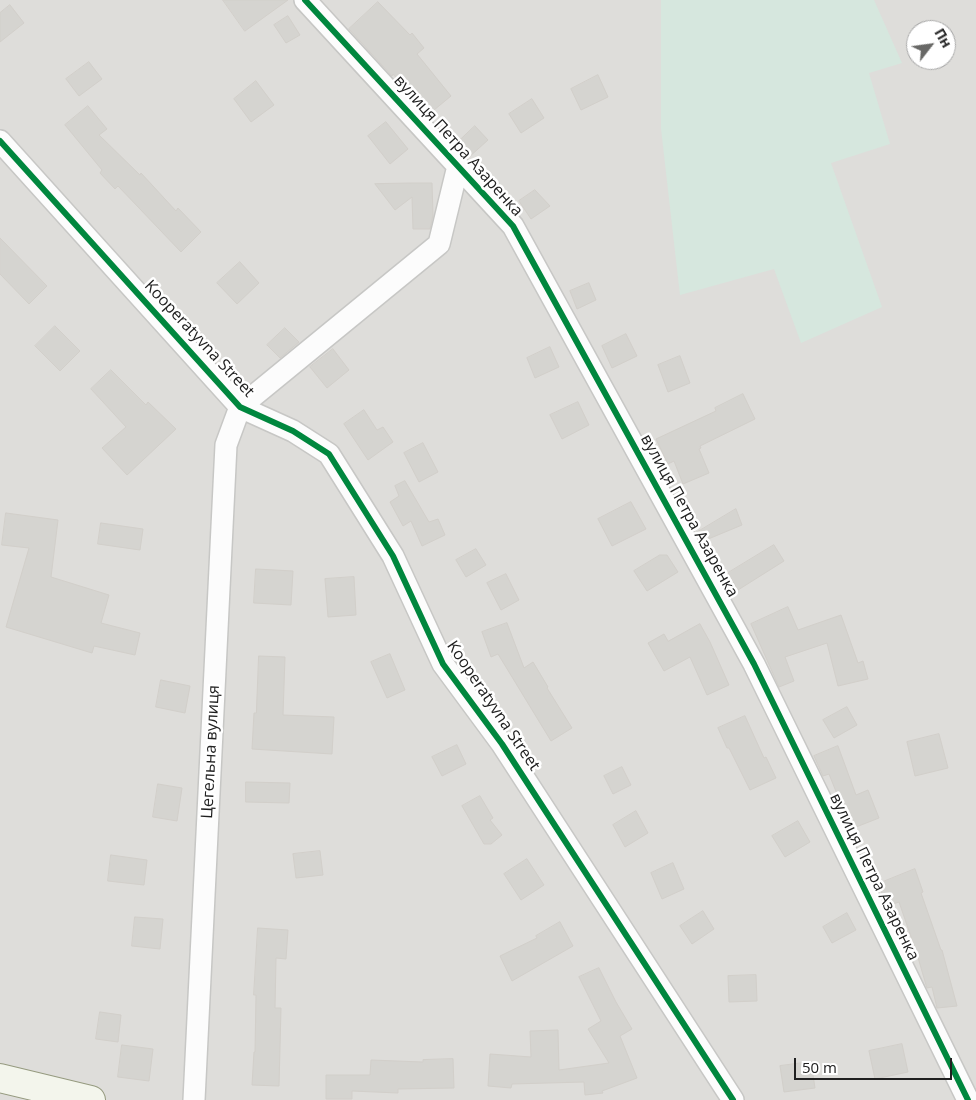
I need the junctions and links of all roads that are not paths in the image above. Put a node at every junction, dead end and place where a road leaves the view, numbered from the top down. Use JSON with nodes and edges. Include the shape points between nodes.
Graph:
{"nodes":[{"id":1,"x":305,"y":0,"type":"edge"},
{"id":2,"x":0,"y":142,"type":"edge"},
{"id":3,"x":458,"y":166,"type":"junction"},
{"id":4,"x":240,"y":407,"type":"junction"},
{"id":5,"x":0,"y":1078,"type":"edge"},
{"id":6,"x":91,"y":1100,"type":"edge"},
{"id":7,"x":194,"y":1100,"type":"edge"},
{"id":8,"x":733,"y":1100,"type":"edge"},
{"id":9,"x":968,"y":1100,"type":"edge"}],
"edges":[{"from":1,"to":3,"type":"street","name":"вулиця Петра Азаренка"},
{"from":2,"to":4,"type":"street","name":"Kooperatyvna Street"},
{"from":3,"to":4,"type":"street","via":[[439,244]]},
{"from":3,"to":9,"type":"street","name":"вулиця Петра Азаренка","via":[[514,226],[754,664]]},
{"from":4,"to":7,"type":"street","name":"Цегельна вулиця","via":[[226,445]]},
{"from":4,"to":8,"type":"street","name":"Kooperatyvna Street","via":[[293,431],[329,454],[393,556],[444,664],[502,744]]},
{"from":5,"to":6,"type":"street"}]}
